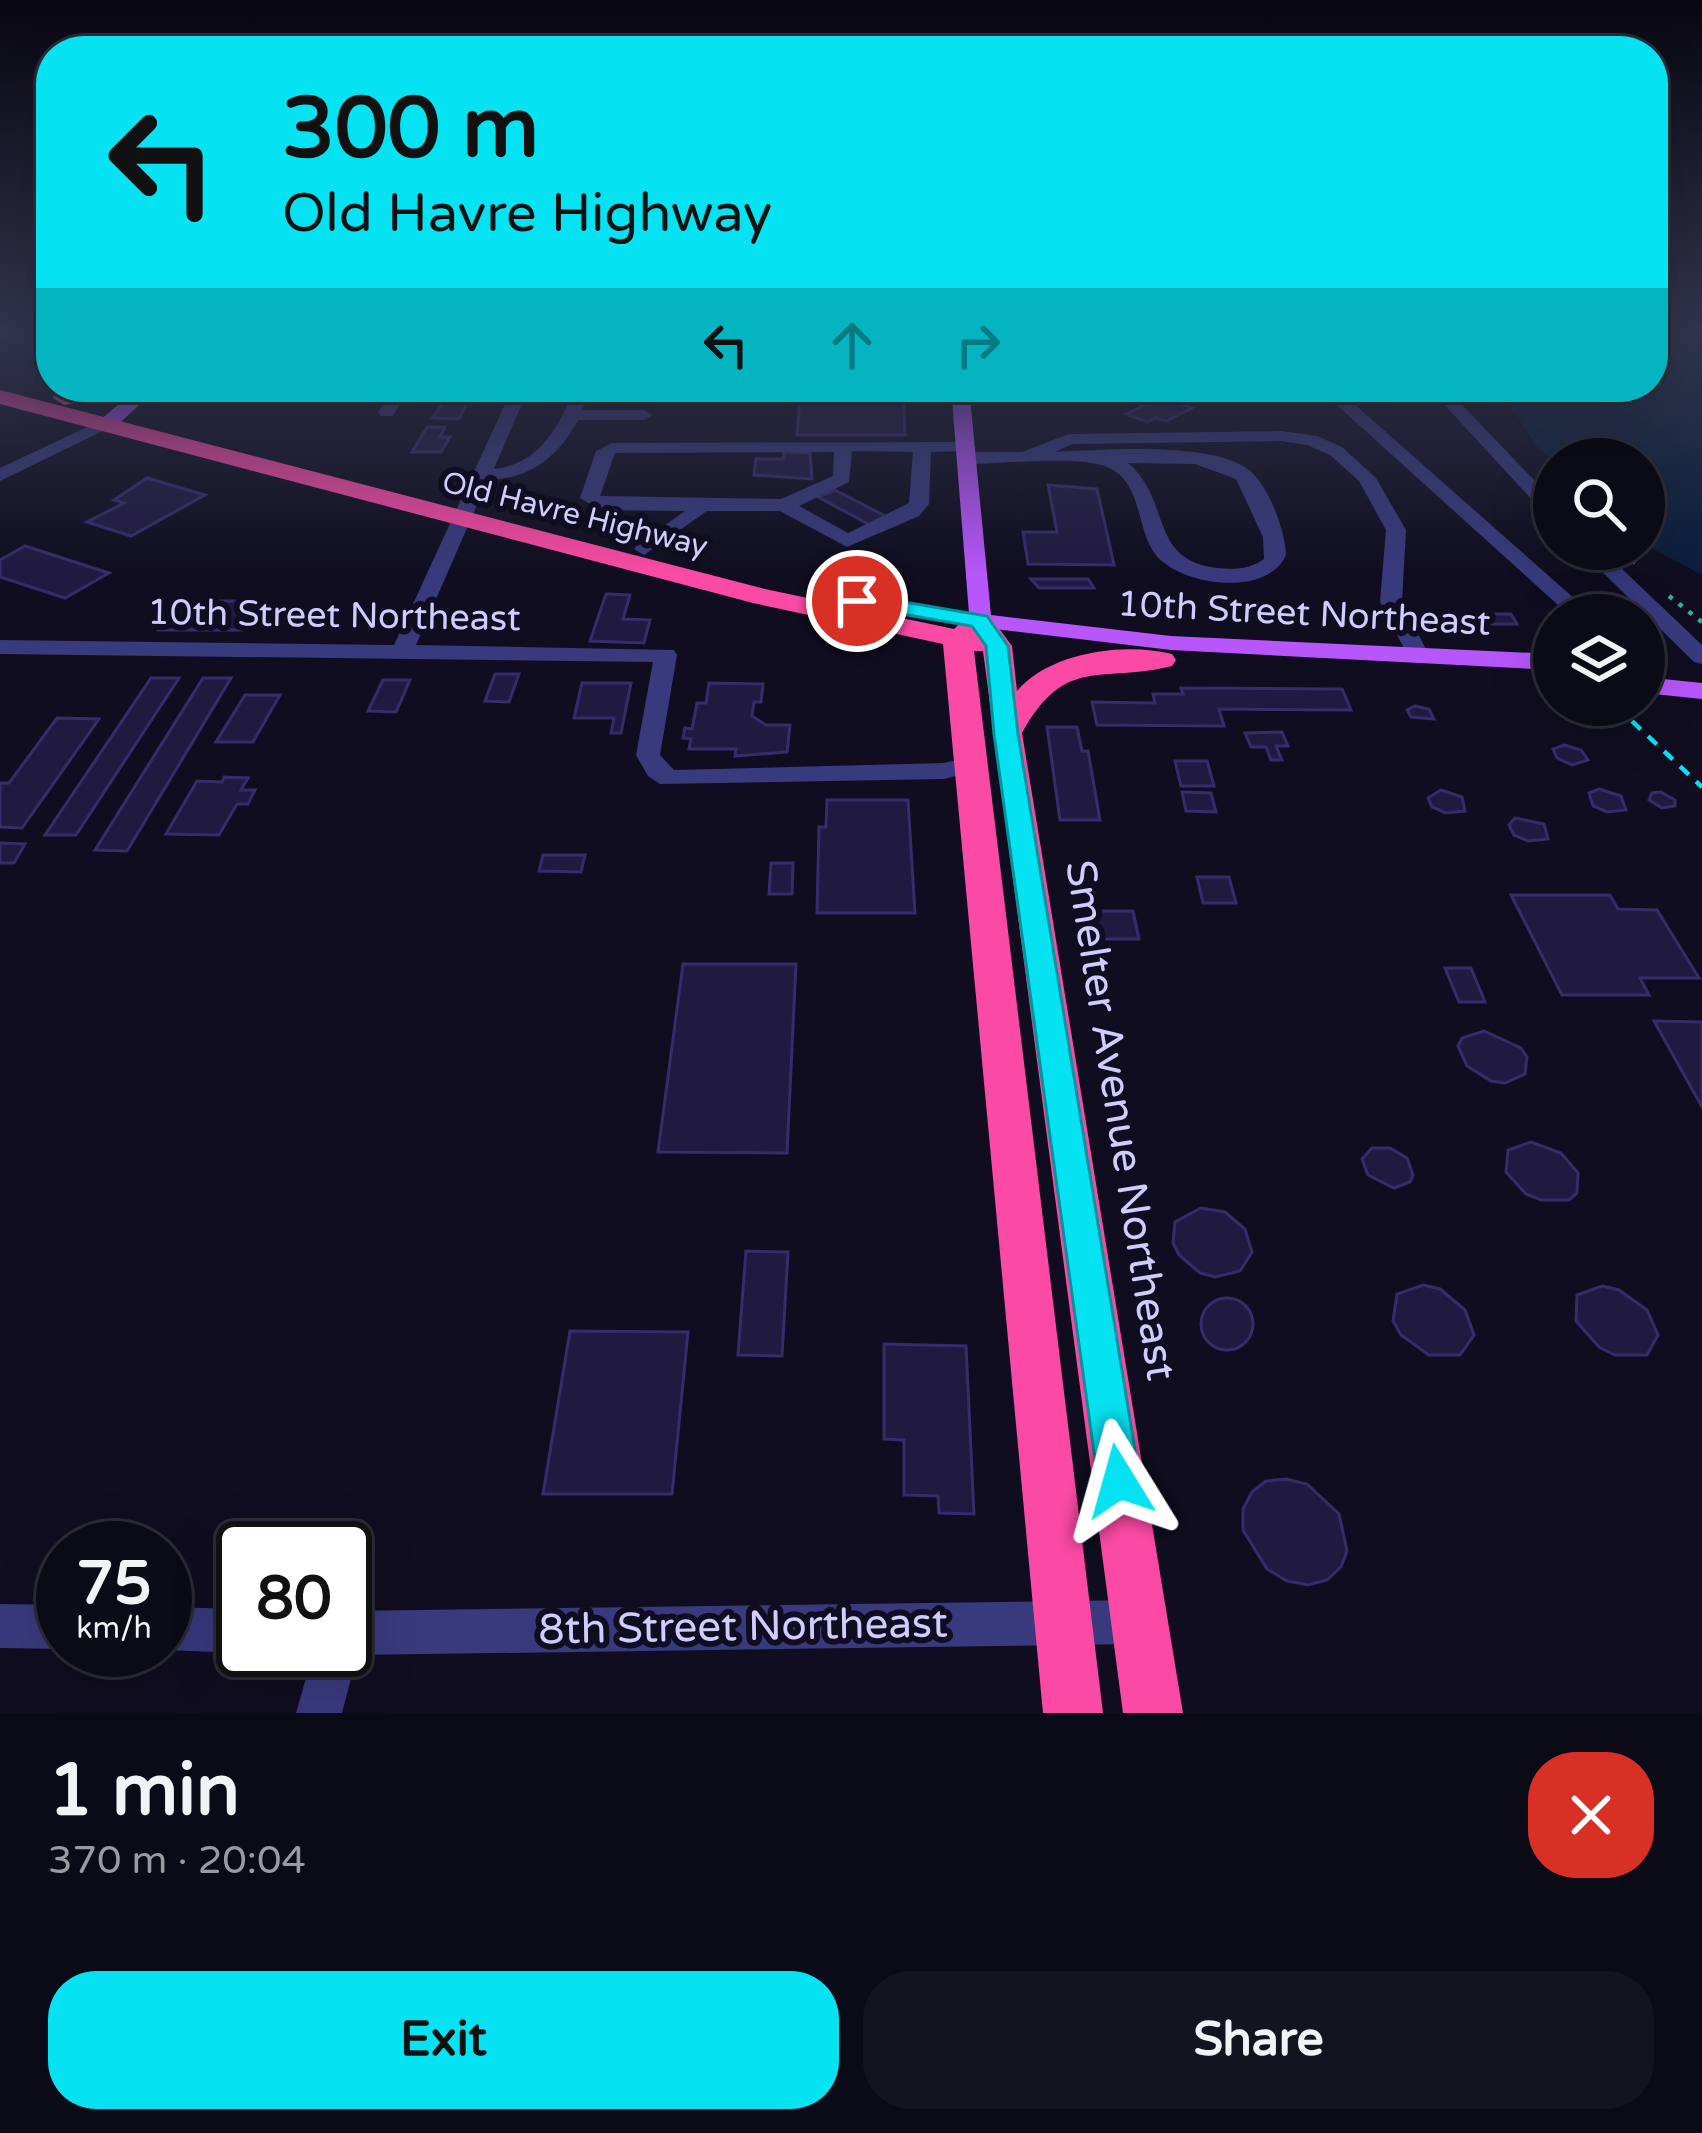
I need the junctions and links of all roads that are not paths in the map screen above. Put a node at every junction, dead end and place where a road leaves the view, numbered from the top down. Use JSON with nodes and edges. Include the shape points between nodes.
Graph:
{"nodes":[{"id":1,"x":108,"y":414,"type":"edge"},
{"id":2,"x":139,"y":414,"type":"edge"},
{"id":3,"x":508,"y":414,"type":"edge"},
{"id":4,"x":963,"y":414,"type":"edge"},
{"id":5,"x":1355,"y":414,"type":"edge"},
{"id":6,"x":1461,"y":414,"type":"edge"},
{"id":7,"x":572,"y":415,"type":"joint"},
{"id":8,"x":644,"y":416,"type":"dead end"},
{"id":9,"x":843,"y":446,"type":"junction"},
{"id":10,"x":552,"y":447,"type":"junction"},
{"id":11,"x":922,"y":447,"type":"junction"},
{"id":12,"x":968,"y":453,"type":"junction"},
{"id":13,"x":604,"y":455,"type":"junction"},
{"id":14,"x":1025,"y":458,"type":"junction"},
{"id":15,"x":1098,"y":458,"type":"junction"},
{"id":16,"x":0,"y":475,"type":"edge"},
{"id":17,"x":479,"y":475,"type":"junction"},
{"id":18,"x":1533,"y":490,"type":"edge"},
{"id":19,"x":698,"y":505,"type":"junction"},
{"id":20,"x":784,"y":506,"type":"junction"},
{"id":21,"x":462,"y":511,"type":"junction"},
{"id":22,"x":644,"y":550,"type":"junction"},
{"id":23,"x":1611,"y":570,"type":"edge"},
{"id":24,"x":1558,"y":594,"type":"edge"},
{"id":25,"x":978,"y":636,"type":"junction"},
{"id":26,"x":0,"y":646,"type":"edge"},
{"id":27,"x":402,"y":651,"type":"junction"},
{"id":28,"x":1418,"y":655,"type":"junction"},
{"id":29,"x":1702,"y":657,"type":"edge"},
{"id":30,"x":1161,"y":660,"type":"junction"},
{"id":31,"x":1533,"y":661,"type":"edge"},
{"id":32,"x":1665,"y":672,"type":"edge"},
{"id":33,"x":1702,"y":676,"type":"edge"},
{"id":34,"x":1533,"y":678,"type":"edge"},
{"id":35,"x":1665,"y":687,"type":"edge"},
{"id":36,"x":1702,"y":691,"type":"edge"},
{"id":37,"x":990,"y":748,"type":"junction"},
{"id":38,"x":1063,"y":1619,"type":"junction"},
{"id":39,"x":1140,"y":1622,"type":"junction"},
{"id":40,"x":0,"y":1626,"type":"edge"},
{"id":41,"x":36,"y":1627,"type":"edge"},
{"id":42,"x":372,"y":1632,"type":"edge"},
{"id":43,"x":329,"y":1677,"type":"edge"},
{"id":44,"x":319,"y":1713,"type":"edge"},
{"id":45,"x":1073,"y":1713,"type":"edge"},
{"id":46,"x":1153,"y":1713,"type":"edge"}],
"edges":[{"from":1,"to":16,"type":"street"},
{"from":2,"to":21,"type":"highway","name":"Old Havre Highway"},
{"from":3,"to":17,"type":"street"},
{"from":4,"to":12,"type":"main road","name":"Smelter Avenue Northeast"},
{"from":5,"to":24,"type":"street"},
{"from":6,"to":18,"type":"street"},
{"from":7,"to":8,"type":"street"},
{"from":7,"to":10,"type":"street"},
{"from":9,"to":11,"type":"street"},
{"from":9,"to":13,"type":"street","via":[[620,447]]},
{"from":9,"to":20,"type":"street","via":[[842,478]]},
{"from":10,"to":13,"type":"street"},
{"from":10,"to":17,"type":"street","via":[[515,473]]},
{"from":11,"to":12,"type":"street"},
{"from":11,"to":20,"type":"street","via":[[919,504],[856,539],[838,539]]},
{"from":12,"to":14,"type":"street"},
{"from":12,"to":25,"type":"main road","name":"Smelter Avenue Northeast"},
{"from":13,"to":19,"type":"street","via":[[592,502]]},
{"from":14,"to":15,"type":"street"},
{"from":14,"to":28,"type":"street","via":[[1070,439],[1281,436],[1336,452],[1367,478],[1396,530],[1391,602]]},
{"from":15,"to":15,"type":"street","via":[[1136,483],[1170,558],[1229,575],[1268,568],[1275,559],[1247,478],[1232,468]]},
{"from":17,"to":21,"type":"street"},
{"from":19,"to":20,"type":"street"},
{"from":19,"to":22,"type":"street"},
{"from":21,"to":22,"type":"highway","name":"Old Havre Highway"},
{"from":21,"to":25,"type":"highway","name":"Old Havre Highway","via":[[763,597]]},
{"from":21,"to":27,"type":"street"},
{"from":22,"to":25,"type":"highway","name":"Old Havre Highway"},
{"from":23,"to":29,"type":"street"},
{"from":25,"to":28,"type":"main road","name":"10th Street Northeast"},
{"from":25,"to":30,"type":"main road","name":"10th Street Northeast"},
{"from":25,"to":37,"type":"highway","name":"Smelter Avenue Northeast"},
{"from":26,"to":27,"type":"street","name":"10th Street Northeast"},
{"from":27,"to":37,"type":"street","name":"10th Street Northeast","via":[[667,655],[648,755],[669,778],[944,771]]},
{"from":28,"to":31,"type":"main road","name":"10th Street Northeast"},
{"from":30,"to":34,"type":"main road","name":"10th Street Northeast"},
{"from":30,"to":37,"type":"highway","via":[[1091,663],[1056,674],[1030,692]]},
{"from":32,"to":33,"type":"main road"},
{"from":35,"to":36,"type":"main road"},
{"from":37,"to":38,"type":"highway","name":"Smelter Avenue Northeast"},
{"from":37,"to":39,"type":"highway","name":"Smelter Avenue Northeast"},
{"from":38,"to":39,"type":"street","name":"8th Street Northeast"},
{"from":38,"to":42,"type":"street","name":"8th Street Northeast"},
{"from":38,"to":45,"type":"highway","name":"Smelter Avenue Northeast"},
{"from":39,"to":46,"type":"highway","name":"Smelter Avenue Northeast"},
{"from":40,"to":41,"type":"street"},
{"from":43,"to":44,"type":"street"}]}
